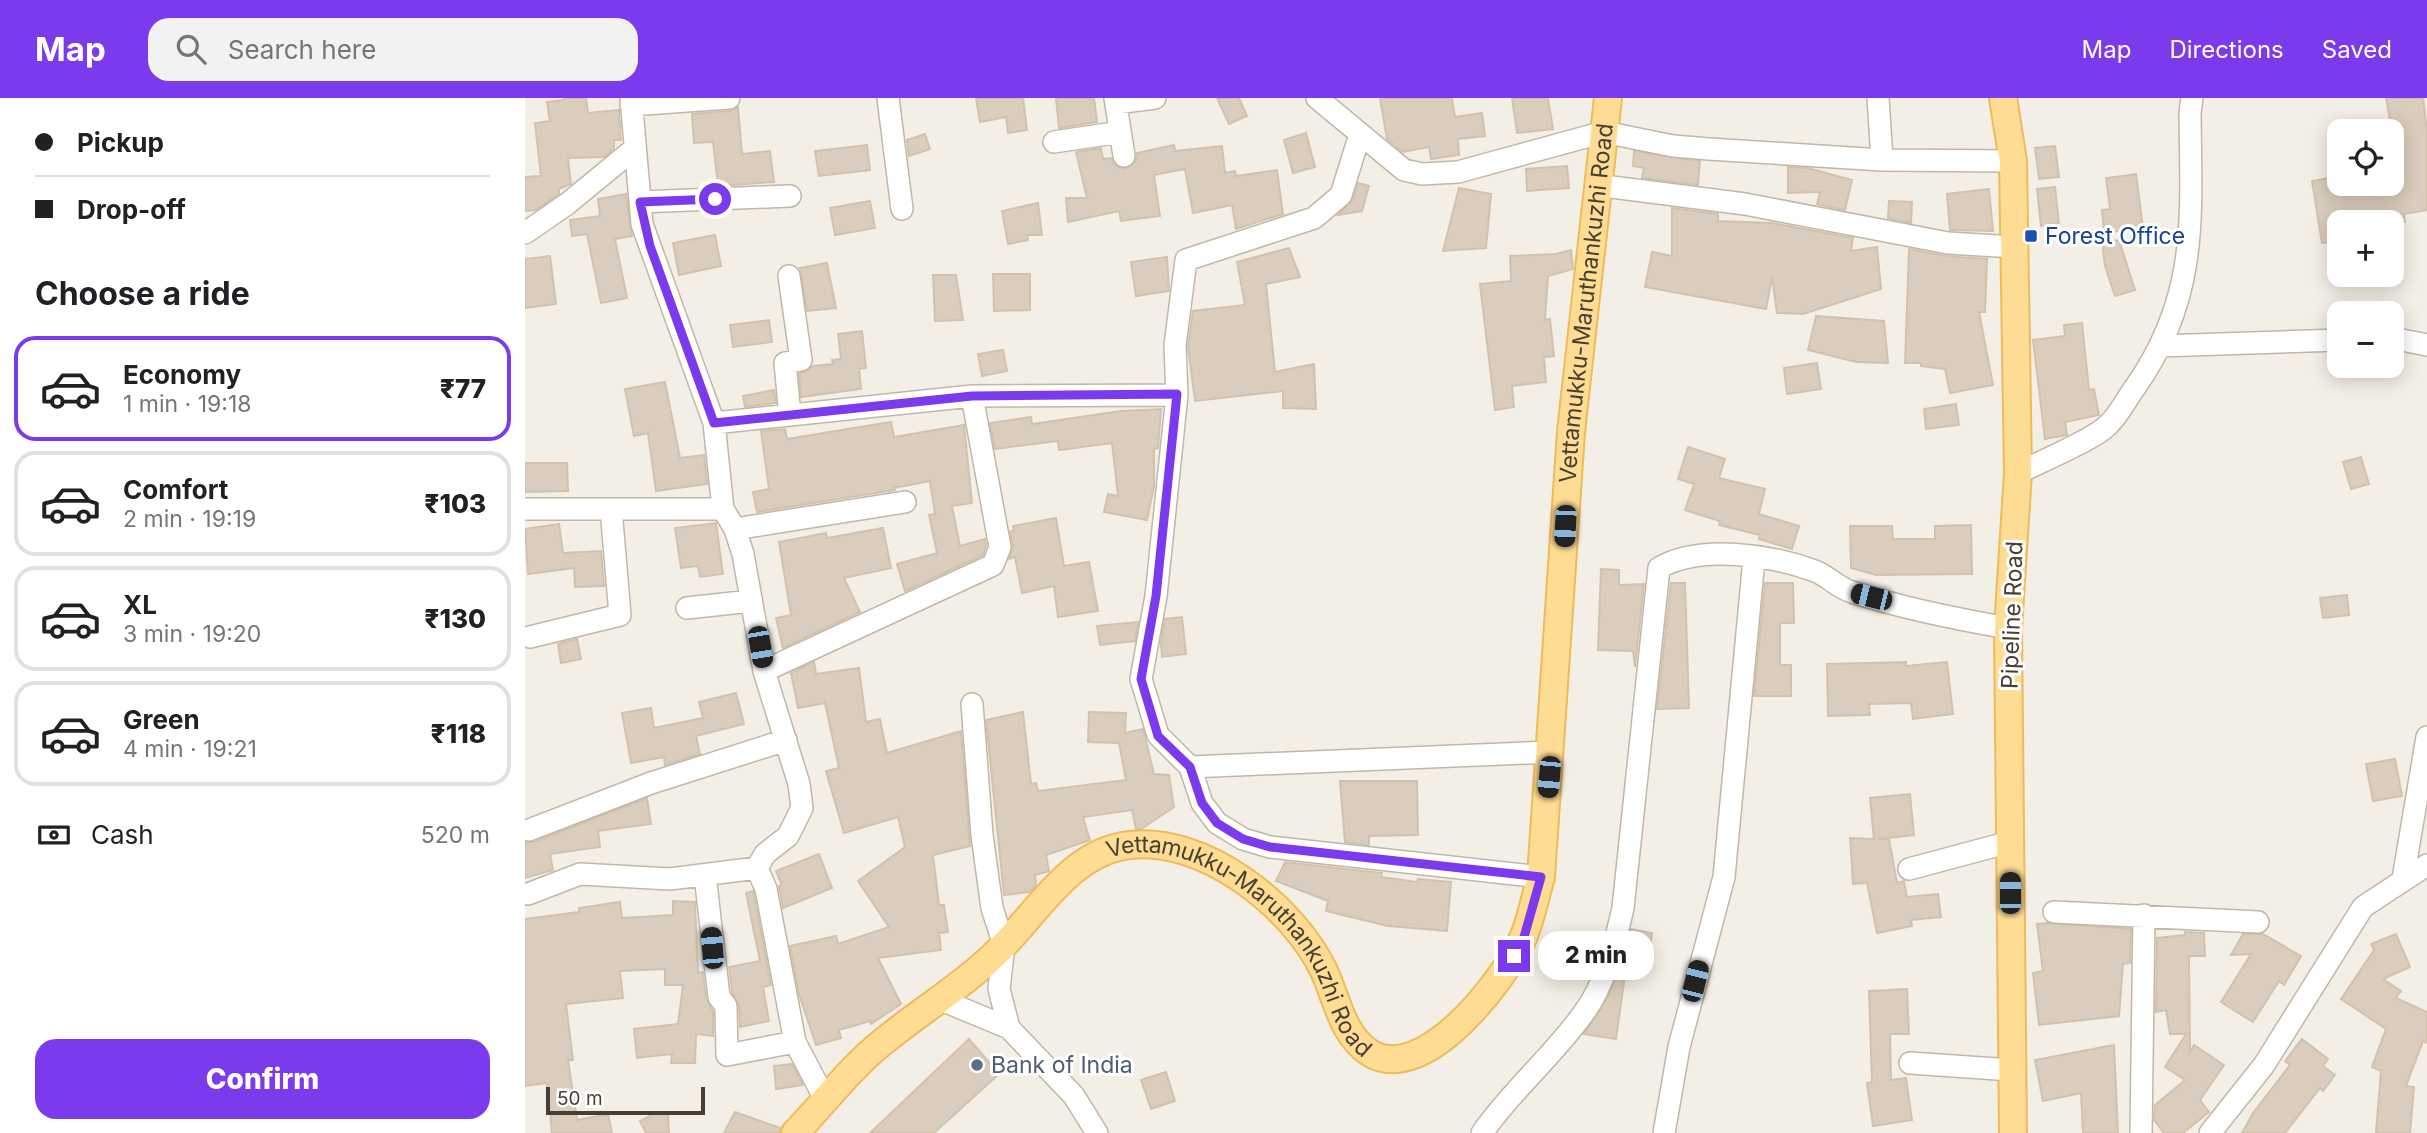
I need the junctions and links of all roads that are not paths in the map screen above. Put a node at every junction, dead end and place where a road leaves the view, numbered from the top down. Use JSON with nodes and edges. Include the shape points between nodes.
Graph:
{"nodes":[{"id":1,"x":729,"y":98,"type":"edge"},
{"id":2,"x":888,"y":98,"type":"edge"},
{"id":3,"x":1155,"y":98,"type":"edge"},
{"id":4,"x":1317,"y":98,"type":"edge"},
{"id":5,"x":1608,"y":98,"type":"edge"},
{"id":6,"x":1878,"y":98,"type":"edge"},
{"id":7,"x":2003,"y":98,"type":"edge"},
{"id":8,"x":2192,"y":98,"type":"edge"},
{"id":9,"x":1115,"y":100,"type":"edge"},
{"id":10,"x":631,"y":101,"type":"edge"},
{"id":11,"x":1120,"y":132,"type":"junction"},
{"id":12,"x":1604,"y":132,"type":"junction"},
{"id":13,"x":1360,"y":134,"type":"junction"},
{"id":14,"x":1054,"y":142,"type":"dead end"},
{"id":15,"x":634,"y":149,"type":"junction"},
{"id":16,"x":1124,"y":156,"type":"dead end"},
{"id":17,"x":1882,"y":160,"type":"junction"},
{"id":18,"x":2013,"y":161,"type":"junction"},
{"id":19,"x":1596,"y":185,"type":"junction"},
{"id":20,"x":790,"y":197,"type":"dead end"},
{"id":21,"x":640,"y":202,"type":"junction"},
{"id":22,"x":902,"y":209,"type":"dead end"},
{"id":23,"x":525,"y":233,"type":"edge"},
{"id":24,"x":2014,"y":247,"type":"junction"},
{"id":25,"x":789,"y":276,"type":"dead end"},
{"id":26,"x":2327,"y":340,"type":"edge"},
{"id":27,"x":2404,"y":340,"type":"edge"},
{"id":28,"x":2427,"y":345,"type":"edge"},
{"id":29,"x":2160,"y":346,"type":"junction"},
{"id":30,"x":1177,"y":394,"type":"junction"},
{"id":31,"x":972,"y":396,"type":"junction"},
{"id":32,"x":790,"y":415,"type":"junction"},
{"id":33,"x":714,"y":423,"type":"junction"},
{"id":34,"x":2018,"y":473,"type":"junction"},
{"id":35,"x":905,"y":502,"type":"dead end"},
{"id":36,"x":525,"y":509,"type":"edge"},
{"id":37,"x":611,"y":509,"type":"junction"},
{"id":38,"x":723,"y":509,"type":"junction"},
{"id":39,"x":735,"y":529,"type":"junction"},
{"id":40,"x":1754,"y":558,"type":"junction"},
{"id":41,"x":751,"y":601,"type":"junction"},
{"id":42,"x":687,"y":608,"type":"dead end"},
{"id":43,"x":2008,"y":628,"type":"junction"},
{"id":44,"x":530,"y":637,"type":"dead end"},
{"id":45,"x":764,"y":671,"type":"junction"},
{"id":46,"x":972,"y":704,"type":"dead end"},
{"id":47,"x":2427,"y":737,"type":"edge"},
{"id":48,"x":786,"y":740,"type":"junction"},
{"id":49,"x":1551,"y":752,"type":"junction"},
{"id":50,"x":1190,"y":767,"type":"junction"},
{"id":51,"x":529,"y":830,"type":"dead end"},
{"id":52,"x":2010,"y":842,"type":"junction"},
{"id":53,"x":2427,"y":865,"type":"edge"},
{"id":54,"x":757,"y":868,"type":"junction"},
{"id":55,"x":1909,"y":869,"type":"dead end"},
{"id":56,"x":705,"y":875,"type":"junction"},
{"id":57,"x":1541,"y":877,"type":"junction"},
{"id":58,"x":2403,"y":880,"type":"junction"},
{"id":59,"x":528,"y":894,"type":"dead end"},
{"id":60,"x":2054,"y":912,"type":"dead end"},
{"id":61,"x":2144,"y":915,"type":"junction"},
{"id":62,"x":2258,"y":922,"type":"dead end"},
{"id":63,"x":1004,"y":946,"type":"junction"},
{"id":64,"x":939,"y":999,"type":"junction"},
{"id":65,"x":1009,"y":1028,"type":"junction"},
{"id":66,"x":795,"y":1042,"type":"junction"},
{"id":67,"x":1910,"y":1063,"type":"dead end"},
{"id":68,"x":2012,"y":1070,"type":"junction"},
{"id":69,"x":826,"y":1101,"type":"junction"},
{"id":70,"x":1493,"y":1128,"type":"edge"},
{"id":71,"x":795,"y":1133,"type":"edge"},
{"id":72,"x":1097,"y":1133,"type":"edge"},
{"id":73,"x":1664,"y":1133,"type":"edge"},
{"id":74,"x":2013,"y":1133,"type":"edge"},
{"id":75,"x":2141,"y":1133,"type":"edge"},
{"id":76,"x":2210,"y":1133,"type":"edge"}],
"edges":[{"from":1,"to":10,"type":"street"},
{"from":2,"to":22,"type":"street"},
{"from":3,"to":9,"type":"street"},
{"from":4,"to":13,"type":"street"},
{"from":5,"to":12,"type":"main road","name":"Vettamukku-Maruthankuzhi Road"},
{"from":6,"to":17,"type":"street"},
{"from":7,"to":18,"type":"main road","name":"Pipeline Road"},
{"from":8,"to":29,"type":"street","via":[[2192,232],[2186,271]]},
{"from":9,"to":11,"type":"street"},
{"from":10,"to":15,"type":"street"},
{"from":11,"to":14,"type":"street"},
{"from":11,"to":16,"type":"street"},
{"from":12,"to":13,"type":"street","via":[[1458,172],[1422,174],[1404,170]]},
{"from":12,"to":17,"type":"street","via":[[1673,146]]},
{"from":12,"to":19,"type":"main road","name":"Vettamukku-Maruthankuzhi Road"},
{"from":13,"to":30,"type":"street","via":[[1341,195],[1314,218],[1186,260],[1175,345]]},
{"from":15,"to":21,"type":"street"},
{"from":15,"to":23,"type":"street"},
{"from":17,"to":18,"type":"street"},
{"from":18,"to":24,"type":"main road","name":"Pipeline Road"},
{"from":19,"to":24,"type":"street","via":[[1745,204],[1948,243]]},
{"from":19,"to":49,"type":"main road","name":"Vettamukku-Maruthankuzhi Road","via":[[1571,432]]},
{"from":20,"to":21,"type":"street"},
{"from":21,"to":33,"type":"street","via":[[650,246]]},
{"from":24,"to":34,"type":"main road","name":"Pipeline Road"},
{"from":25,"to":32,"type":"street","via":[[801,360],[785,363]]},
{"from":26,"to":29,"type":"street"},
{"from":27,"to":28,"type":"street"},
{"from":29,"to":34,"type":"street","via":[[2108,426]]},
{"from":30,"to":31,"type":"street"},
{"from":30,"to":50,"type":"street","via":[[1156,596],[1141,679],[1158,736]]},
{"from":31,"to":32,"type":"street"},
{"from":31,"to":45,"type":"street","via":[[1000,547],[993,565]]},
{"from":32,"to":33,"type":"street"},
{"from":33,"to":38,"type":"street"},
{"from":34,"to":43,"type":"main road","name":"Pipeline Road"},
{"from":35,"to":39,"type":"street"},
{"from":36,"to":37,"type":"street"},
{"from":37,"to":38,"type":"street"},
{"from":37,"to":44,"type":"street","via":[[620,615]]},
{"from":38,"to":39,"type":"street"},
{"from":39,"to":41,"type":"street"},
{"from":40,"to":43,"type":"street","via":[[1816,572],[1849,592]]},
{"from":40,"to":70,"type":"street","via":[[1702,553],[1676,558],[1659,568],[1623,908],[1613,950],[1584,1013]]},
{"from":40,"to":73,"type":"street","via":[[1724,877],[1679,1046]]},
{"from":41,"to":42,"type":"street"},
{"from":41,"to":45,"type":"street"},
{"from":43,"to":52,"type":"main road","name":"Pipeline Road"},
{"from":45,"to":48,"type":"street"},
{"from":46,"to":63,"type":"street","via":[[992,908]]},
{"from":47,"to":58,"type":"street"},
{"from":48,"to":51,"type":"street","via":[[651,783]]},
{"from":48,"to":54,"type":"street","via":[[802,808],[787,836],[765,854]]},
{"from":49,"to":50,"type":"street"},
{"from":49,"to":57,"type":"main road","name":"Vettamukku-Maruthankuzhi Road"},
{"from":50,"to":57,"type":"street","via":[[1202,803],[1217,823],[1243,839],[1270,847]]},
{"from":52,"to":55,"type":"street"},
{"from":52,"to":68,"type":"main road","name":"Pipeline Road"},
{"from":53,"to":58,"type":"street"},
{"from":54,"to":56,"type":"street"},
{"from":54,"to":66,"type":"street","via":[[766,889]]},
{"from":56,"to":59,"type":"street","via":[[670,879],[580,874]]},
{"from":56,"to":66,"type":"street","via":[[719,998],[726,1006],[727,1055]]},
{"from":57,"to":63,"type":"main road","name":"Vettamukku-Maruthankuzhi Road","via":[[1524,937],[1490,991],[1447,1035],[1398,1059],[1371,1053],[1345,1026],[1323,969],[1299,932],[1245,880],[1203,855],[1162,845],[1129,845],[1098,853],[1027,916]]},
{"from":58,"to":76,"type":"street","via":[[2363,907],[2264,1065]]},
{"from":60,"to":61,"type":"street"},
{"from":61,"to":62,"type":"street"},
{"from":61,"to":75,"type":"street"},
{"from":63,"to":64,"type":"main road","name":"Vettamukku-Maruthankuzhi Road"},
{"from":63,"to":65,"type":"street","via":[[999,989]]},
{"from":64,"to":65,"type":"street"},
{"from":64,"to":69,"type":"main road","name":"Vettamukku-Maruthankuzhi Road","via":[[881,1043]]},
{"from":65,"to":72,"type":"street","via":[[1073,1096]]},
{"from":66,"to":69,"type":"street"},
{"from":67,"to":68,"type":"street"},
{"from":68,"to":74,"type":"main road","name":"Pipeline Road"},
{"from":69,"to":71,"type":"main road","name":"Vettamukku-Maruthankuzhi Road"}]}
